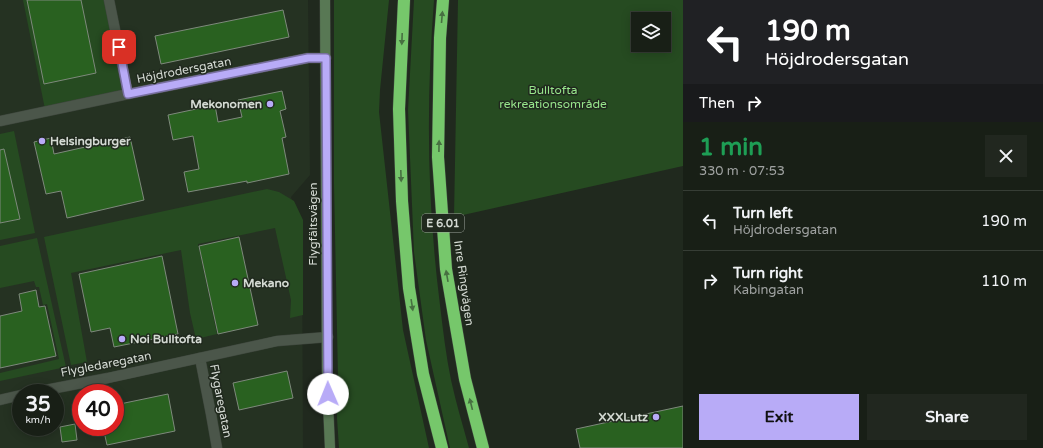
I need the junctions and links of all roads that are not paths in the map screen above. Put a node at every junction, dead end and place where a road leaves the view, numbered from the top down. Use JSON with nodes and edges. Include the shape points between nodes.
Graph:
{"nodes":[{"id":1,"x":109,"y":0,"type":"edge"},
{"id":2,"x":325,"y":0,"type":"edge"},
{"id":3,"x":404,"y":0,"type":"edge"},
{"id":4,"x":443,"y":0,"type":"edge"},
{"id":5,"x":326,"y":58,"type":"junction"},
{"id":6,"x":128,"y":94,"type":"junction"},
{"id":7,"x":0,"y":121,"type":"edge"},
{"id":8,"x":328,"y":337,"type":"junction"},
{"id":9,"x":200,"y":358,"type":"junction"},
{"id":10,"x":64,"y":386,"type":"edge"},
{"id":11,"x":12,"y":397,"type":"edge"},
{"id":12,"x":0,"y":400,"type":"edge"},
{"id":13,"x":217,"y":448,"type":"edge"},
{"id":14,"x":330,"y":448,"type":"edge"},
{"id":15,"x":442,"y":448,"type":"edge"},
{"id":16,"x":483,"y":448,"type":"edge"}],
"edges":[{"from":1,"to":6,"type":"street"},
{"from":2,"to":5,"type":"street","name":"Flygfältsvägen"},
{"from":3,"to":15,"type":"highway","number":"E 6.01","one_way":true,"via":[[399,109],[402,201],[409,280],[423,374]]},
{"from":16,"to":4,"type":"highway","name":"Inre Ringvägen","number":"E 6.01","one_way":true,"via":[[465,379],[446,269],[438,157]]},
{"from":5,"to":6,"type":"street","name":"Höjdrodersgatan","via":[[308,58]]},
{"from":5,"to":8,"type":"street","name":"Flygfältsvägen"},
{"from":6,"to":7,"type":"street","name":"Höjdrodersgatan"},
{"from":8,"to":9,"type":"street","name":"Flygledaregatan","via":[[277,341]]},
{"from":8,"to":14,"type":"street","name":"Flygfältsvägen"},
{"from":9,"to":10,"type":"street","name":"Flygledaregatan"},
{"from":9,"to":13,"type":"street","name":"Flygaregatan"},
{"from":11,"to":12,"type":"street"}]}
